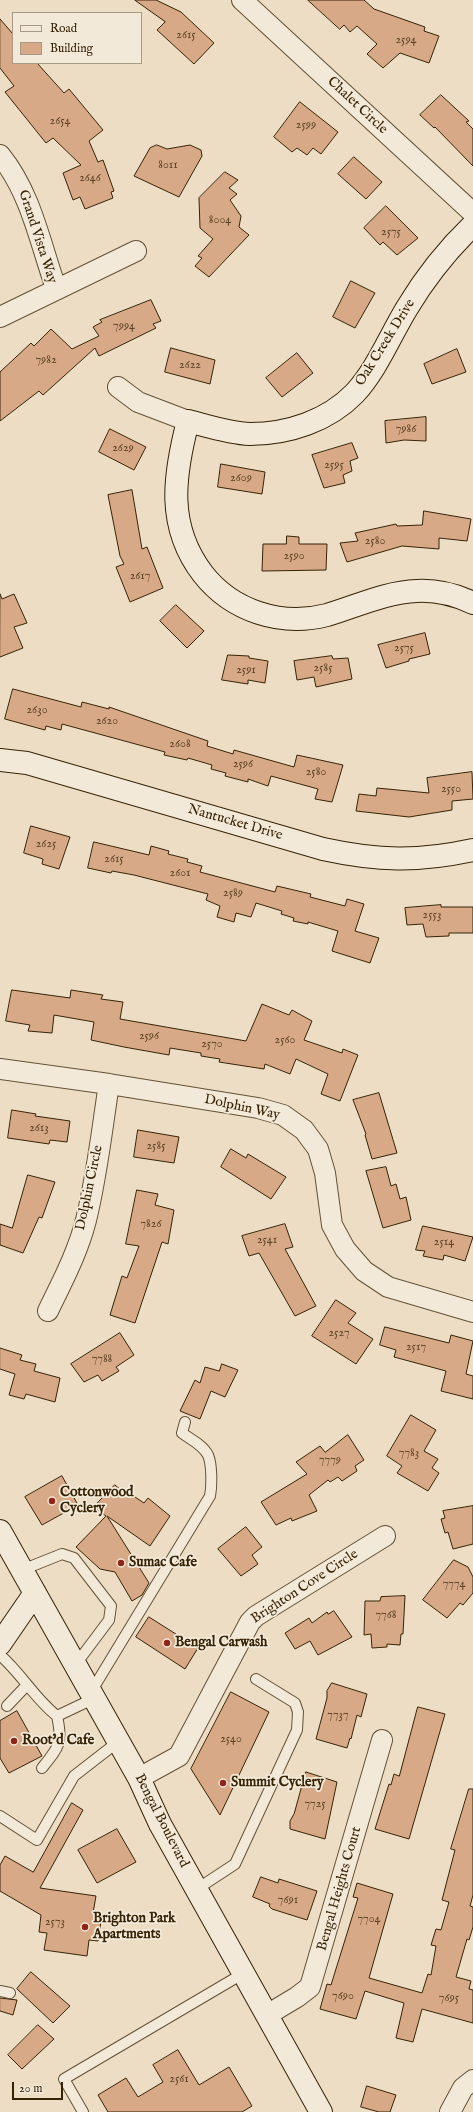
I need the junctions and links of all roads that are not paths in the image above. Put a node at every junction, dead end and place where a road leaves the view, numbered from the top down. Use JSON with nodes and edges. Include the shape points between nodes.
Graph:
{"nodes":[{"id":1,"x":242,"y":0,"type":"edge"},
{"id":2,"x":0,"y":155,"type":"edge"},
{"id":3,"x":473,"y":213,"type":"edge"},
{"id":4,"x":473,"y":225,"type":"edge"},
{"id":5,"x":136,"y":251,"type":"dead end"},
{"id":6,"x":56,"y":288,"type":"junction"},
{"id":7,"x":0,"y":317,"type":"edge"},
{"id":8,"x":118,"y":387,"type":"dead end"},
{"id":9,"x":188,"y":421,"type":"junction"},
{"id":10,"x":473,"y":603,"type":"edge"},
{"id":11,"x":0,"y":760,"type":"edge"},
{"id":12,"x":473,"y":850,"type":"edge"},
{"id":13,"x":0,"y":1069,"type":"edge"},
{"id":14,"x":109,"y":1084,"type":"junction"},
{"id":15,"x":48,"y":1311,"type":"dead end"},
{"id":16,"x":473,"y":1312,"type":"edge"},
{"id":17,"x":185,"y":1422,"type":"dead end"},
{"id":18,"x":385,"y":1536,"type":"dead end"},
{"id":19,"x":2,"y":1540,"type":"edge"},
{"id":20,"x":22,"y":1570,"type":"junction"},
{"id":21,"x":35,"y":1593,"type":"junction"},
{"id":22,"x":0,"y":1644,"type":"edge"},
{"id":23,"x":0,"y":1655,"type":"edge"},
{"id":24,"x":76,"y":1664,"type":"junction"},
{"id":25,"x":256,"y":1679,"type":"dead end"},
{"id":26,"x":27,"y":1685,"type":"junction"},
{"id":27,"x":93,"y":1695,"type":"junction"},
{"id":28,"x":7,"y":1706,"type":"dead end"},
{"id":29,"x":57,"y":1716,"type":"junction"},
{"id":30,"x":382,"y":1740,"type":"dead end"},
{"id":31,"x":119,"y":1741,"type":"junction"},
{"id":32,"x":42,"y":1768,"type":"dead end"},
{"id":33,"x":139,"y":1778,"type":"junction"},
{"id":34,"x":0,"y":1816,"type":"edge"},
{"id":35,"x":197,"y":1889,"type":"junction"},
{"id":36,"x":244,"y":1973,"type":"junction"},
{"id":37,"x":267,"y":2015,"type":"junction"},
{"id":38,"x":473,"y":2080,"type":"edge"},
{"id":39,"x":83,"y":2112,"type":"edge"},
{"id":40,"x":321,"y":2112,"type":"edge"},
{"id":41,"x":450,"y":2112,"type":"edge"}],
"edges":[{"from":1,"to":3,"type":"street","name":"Chalet Circle"},
{"from":2,"to":6,"type":"street","name":"Grand Vista Way","via":[[21,187]]},
{"from":4,"to":9,"type":"street","name":"Oak Creek Drive","via":[[408,306],[355,393],[334,411],[307,424],[278,432],[249,434]]},
{"from":5,"to":6,"type":"street"},
{"from":6,"to":7,"type":"street","name":"Grand Vista Way"},
{"from":8,"to":9,"type":"street","name":"Oak Creek Drive","via":[[138,402]]},
{"from":9,"to":10,"type":"street","via":[[176,474],[177,516],[182,535],[195,563],[213,587],[236,604],[264,616],[295,619],[325,615],[395,593],[418,590],[441,592]]},
{"from":11,"to":12,"type":"street","name":"Nantucket Drive","via":[[27,763],[323,849],[361,857],[400,860],[439,858]]},
{"from":13,"to":14,"type":"street","name":"Dolphin Way"},
{"from":14,"to":15,"type":"street","name":"Dolphin Circle","via":[[86,1222],[70,1265]]},
{"from":14,"to":16,"type":"street","name":"Dolphin Way","via":[[258,1108],[283,1115],[304,1130],[318,1149],[325,1173],[332,1225],[344,1249],[364,1271],[388,1287]]},
{"from":17,"to":27,"type":"lane","via":[[182,1433],[197,1443],[208,1455],[212,1485],[210,1496]]},
{"from":18,"to":33,"type":"street","name":"Brighton Cove Circle","via":[[250,1622],[179,1756]]},
{"from":19,"to":20,"type":"street","name":"Bengal Boulevard"},
{"from":20,"to":21,"type":"street","name":"Bengal Boulevard"},
{"from":20,"to":24,"type":"lane","via":[[62,1554],[74,1558],[111,1606],[109,1620]]},
{"from":21,"to":22,"type":"street"},
{"from":21,"to":24,"type":"street","name":"Bengal Boulevard"},
{"from":23,"to":26,"type":"lane"},
{"from":24,"to":27,"type":"street","name":"Bengal Boulevard"},
{"from":25,"to":35,"type":"lane","via":[[295,1703],[298,1712],[297,1730],[235,1864]]},
{"from":26,"to":28,"type":"lane"},
{"from":26,"to":29,"type":"lane"},
{"from":27,"to":29,"type":"lane"},
{"from":27,"to":31,"type":"street","name":"Bengal Boulevard"},
{"from":29,"to":32,"type":"lane","via":[[60,1729],[59,1746]]},
{"from":30,"to":37,"type":"street","name":"Bengal Heights Court","via":[[310,1987],[298,1998]]},
{"from":31,"to":33,"type":"street","name":"Bengal Boulevard"},
{"from":31,"to":34,"type":"lane","via":[[74,1776],[37,1840]]},
{"from":33,"to":35,"type":"street","name":"Bengal Boulevard","via":[[160,1824]]},
{"from":35,"to":36,"type":"street","name":"Bengal Boulevard"},
{"from":36,"to":37,"type":"street","name":"Bengal Boulevard"},
{"from":36,"to":39,"type":"lane","via":[[64,2078]]},
{"from":37,"to":40,"type":"street","name":"Bengal Boulevard"},
{"from":38,"to":41,"type":"street","via":[[463,2088]]}]}
